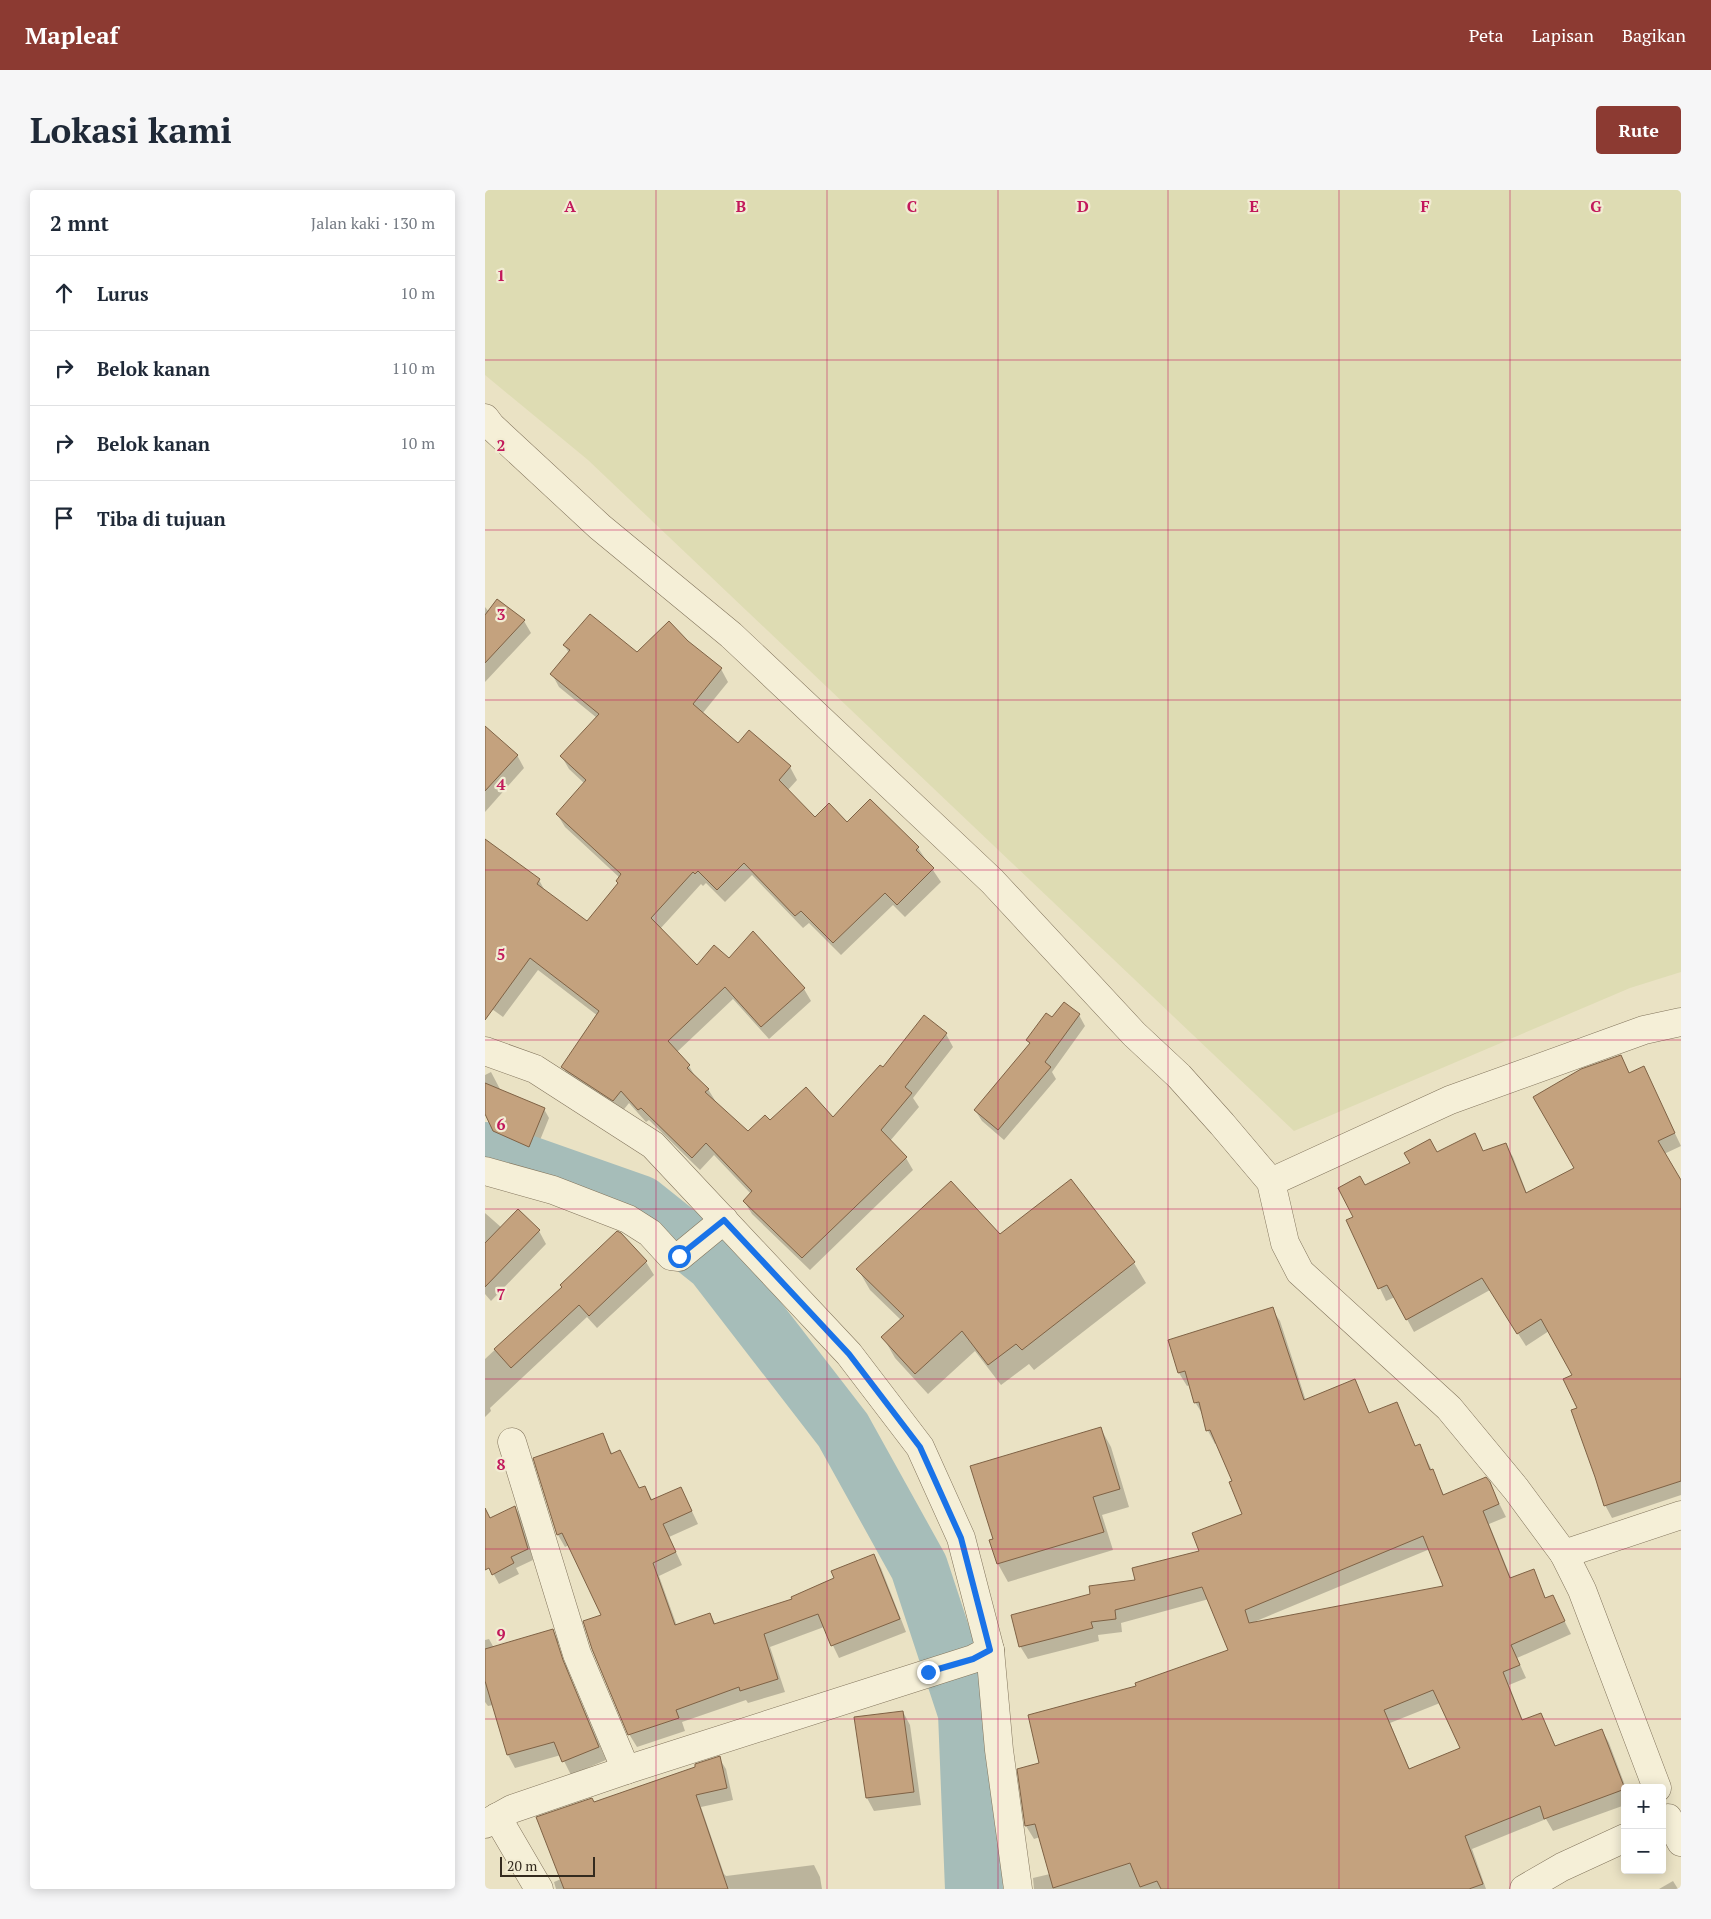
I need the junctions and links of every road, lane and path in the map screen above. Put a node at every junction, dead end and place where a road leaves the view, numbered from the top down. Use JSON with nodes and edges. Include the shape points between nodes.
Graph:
{"nodes":[{"id":1,"x":485,"y":418,"type":"edge"},
{"id":2,"x":1681,"y":1022,"type":"edge"},
{"id":3,"x":485,"y":1051,"type":"edge"},
{"id":4,"x":485,"y":1171,"type":"edge"},
{"id":5,"x":1271,"y":1182,"type":"junction"},
{"id":6,"x":717,"y":1226,"type":"junction"},
{"id":7,"x":512,"y":1442,"type":"dead end"},
{"id":8,"x":1681,"y":1515,"type":"edge"},
{"id":9,"x":1564,"y":1554,"type":"junction"},
{"id":10,"x":982,"y":1655,"type":"junction"},
{"id":11,"x":626,"y":1770,"type":"junction"},
{"id":12,"x":1655,"y":1784,"type":"edge"},
{"id":13,"x":1666,"y":1817,"type":"edge"},
{"id":14,"x":491,"y":1821,"type":"edge"},
{"id":15,"x":1621,"y":1840,"type":"edge"},
{"id":16,"x":1681,"y":1842,"type":"edge"},
{"id":17,"x":539,"y":1889,"type":"edge"},
{"id":18,"x":1018,"y":1889,"type":"edge"},
{"id":19,"x":1524,"y":1889,"type":"edge"}],
"edges":[{"from":1,"to":5,"type":"street","via":[[600,527],[731,635],[992,881],[1134,1034],[1179,1076]]},
{"from":2,"to":5,"type":"street","via":[[1644,1030],[1450,1100]]},
{"from":3,"to":6,"type":"street","via":[[535,1069],[653,1145]]},
{"from":4,"to":6,"type":"street","via":[[553,1190],[628,1219],[650,1232],[671,1256],[679,1256]]},
{"from":5,"to":9,"type":"street","via":[[1285,1243],[1301,1272],[1449,1408],[1516,1489]]},
{"from":6,"to":10,"type":"street","via":[[849,1354],[920,1447],[961,1538]]},
{"from":7,"to":11,"type":"street","via":[[577,1654]]},
{"from":8,"to":9,"type":"street"},
{"from":9,"to":12,"type":"street","via":[[1582,1590]]},
{"from":10,"to":11,"type":"street"},
{"from":10,"to":18,"type":"street"},
{"from":11,"to":14,"type":"street","via":[[512,1809]]},
{"from":13,"to":16,"type":"street"},
{"from":14,"to":17,"type":"street"},
{"from":15,"to":19,"type":"street"}]}
